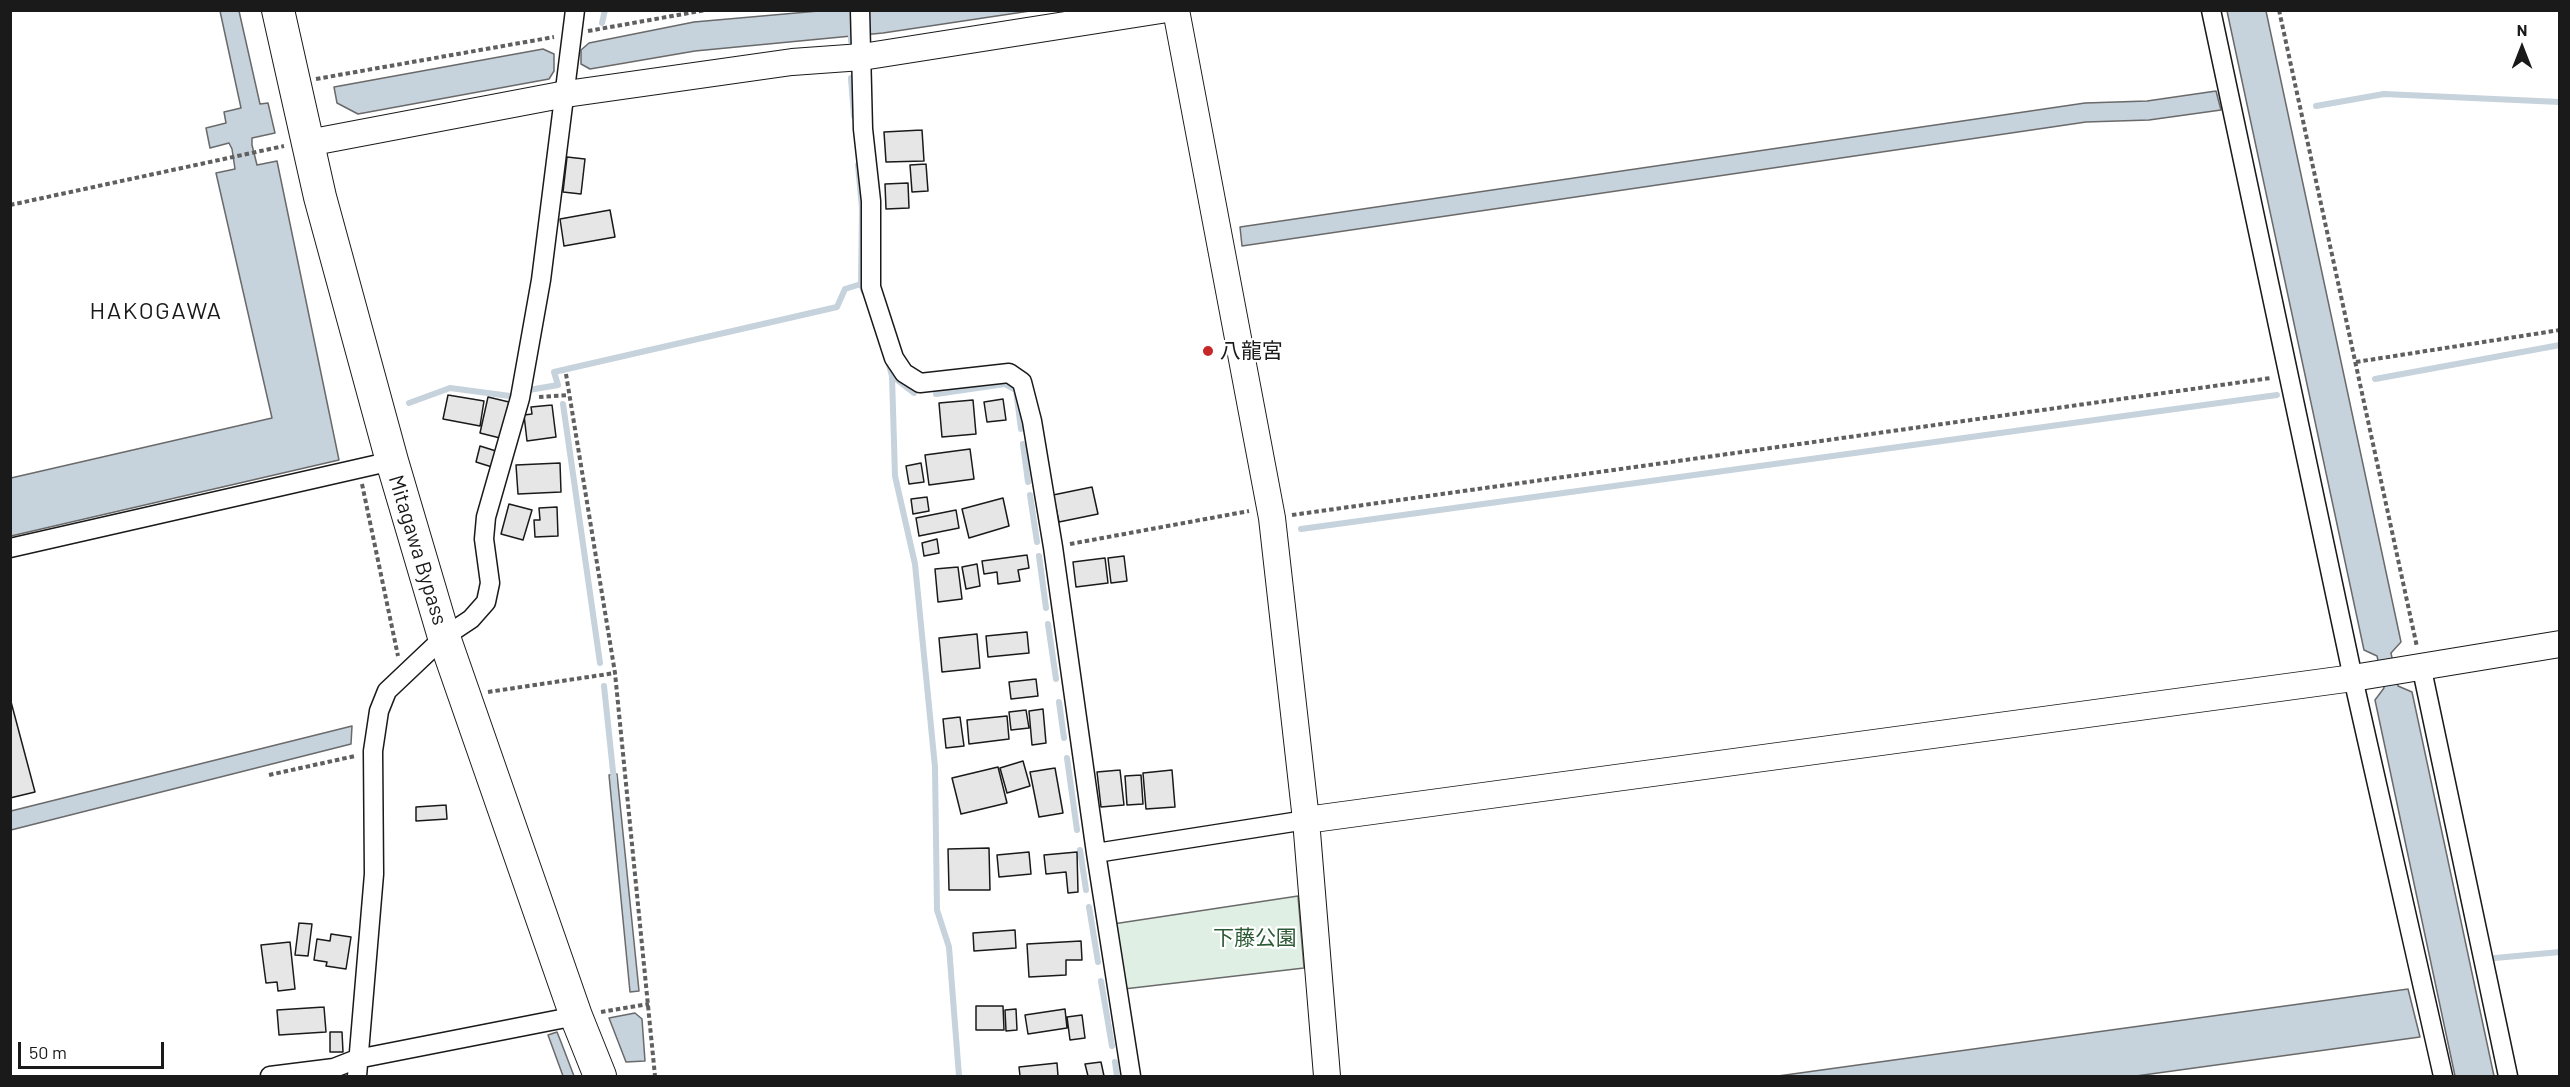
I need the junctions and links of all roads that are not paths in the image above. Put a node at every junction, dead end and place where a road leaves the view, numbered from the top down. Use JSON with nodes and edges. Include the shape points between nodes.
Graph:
{"nodes":[{"id":1,"x":278,"y":10,"type":"edge"},
{"id":2,"x":575,"y":10,"type":"edge"},
{"id":3,"x":860,"y":10,"type":"edge"},
{"id":4,"x":1161,"y":10,"type":"edge"},
{"id":5,"x":1176,"y":10,"type":"edge"},
{"id":6,"x":2211,"y":10,"type":"edge"},
{"id":7,"x":861,"y":50,"type":"junction"},
{"id":8,"x":566,"y":94,"type":"junction"},
{"id":9,"x":308,"y":143,"type":"junction"},
{"id":10,"x":392,"y":461,"type":"junction"},
{"id":11,"x":10,"y":548,"type":"edge"},
{"id":12,"x":444,"y":637,"type":"junction"},
{"id":13,"x":2559,"y":644,"type":"edge"},
{"id":14,"x":2387,"y":672,"type":"junction"},
{"id":15,"x":1306,"y":820,"type":"junction"},
{"id":16,"x":1096,"y":853,"type":"junction"},
{"id":17,"x":576,"y":1016,"type":"junction"},
{"id":18,"x":357,"y":1068,"type":"edge"},
{"id":19,"x":270,"y":1077,"type":"edge"},
{"id":20,"x":600,"y":1077,"type":"edge"},
{"id":21,"x":1131,"y":1077,"type":"edge"},
{"id":22,"x":1327,"y":1077,"type":"edge"},
{"id":23,"x":2443,"y":1077,"type":"edge"},
{"id":24,"x":2508,"y":1077,"type":"edge"}],
"edges":[{"from":1,"to":9,"type":"highway","name":"Mitagawa Bypass"},
{"from":2,"to":8,"type":"street"},
{"from":3,"to":7,"type":"street"},
{"from":4,"to":7,"type":"street"},
{"from":5,"to":15,"type":"street","via":[[1272,518]]},
{"from":6,"to":14,"type":"street","via":[[2289,376]]},
{"from":7,"to":8,"type":"street"},
{"from":7,"to":16,"type":"street","via":[[863,129],[871,201],[871,287],[894,358],[904,374],[920,383],[1009,373],[1022,382],[1053,547]]},
{"from":8,"to":9,"type":"street"},
{"from":8,"to":12,"type":"street","via":[[541,280],[520,398],[486,517],[484,539],[490,583],[486,602],[471,619]]},
{"from":9,"to":10,"type":"highway","name":"Mitagawa Bypass"},
{"from":10,"to":11,"type":"street"},
{"from":10,"to":12,"type":"highway","name":"Mitagawa Bypass"},
{"from":12,"to":17,"type":"highway","name":"Mitagawa Bypass"},
{"from":12,"to":18,"type":"street","via":[[387,691],[379,711],[373,752],[374,874]]},
{"from":13,"to":14,"type":"street"},
{"from":14,"to":15,"type":"street"},
{"from":14,"to":23,"type":"street"},
{"from":14,"to":24,"type":"street"},
{"from":15,"to":16,"type":"street"},
{"from":15,"to":22,"type":"street"},
{"from":16,"to":21,"type":"street"},
{"from":17,"to":18,"type":"street"},
{"from":17,"to":20,"type":"highway","name":"Mitagawa Bypass"},
{"from":18,"to":19,"type":"street"}]}
